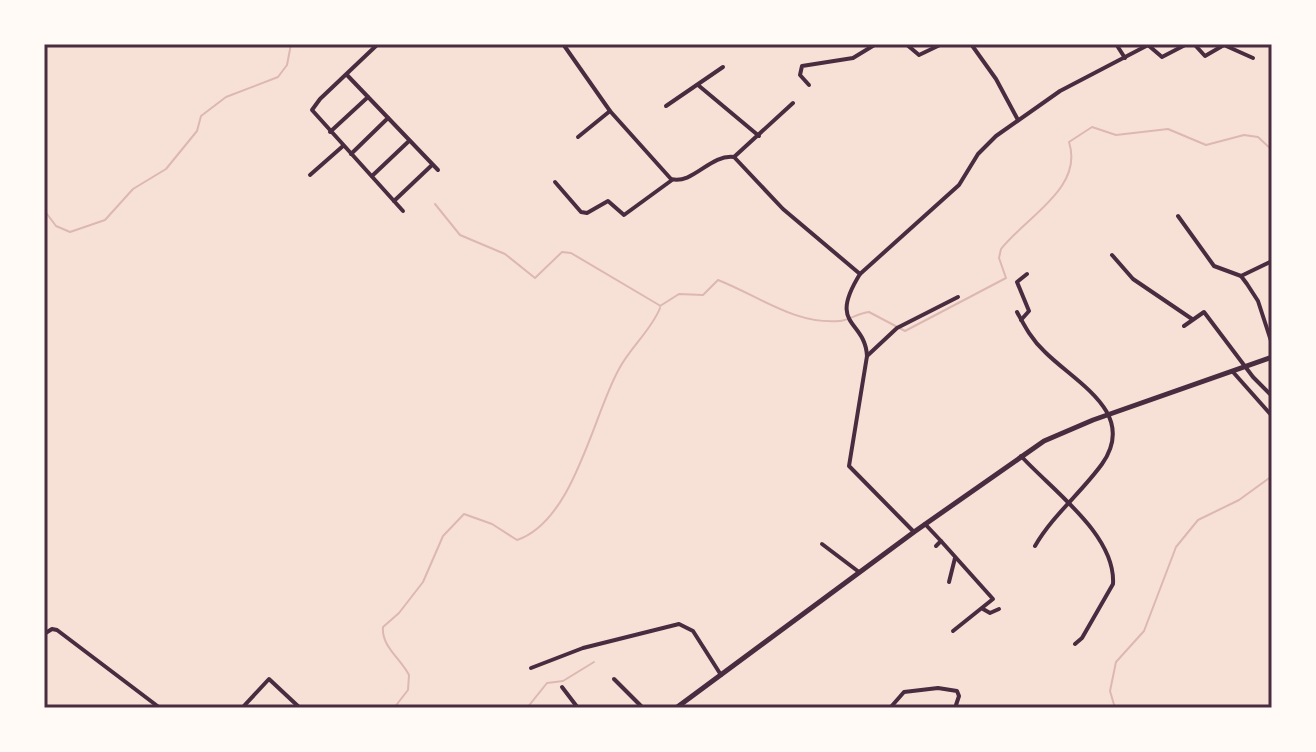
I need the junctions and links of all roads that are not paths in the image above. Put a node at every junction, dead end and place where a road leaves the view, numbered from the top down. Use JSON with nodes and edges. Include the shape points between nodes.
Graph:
{"nodes":[{"id":1,"x":378,"y":44,"type":"edge"},
{"id":2,"x":563,"y":44,"type":"edge"},
{"id":3,"x":876,"y":44,"type":"edge"},
{"id":4,"x":906,"y":44,"type":"edge"},
{"id":5,"x":942,"y":44,"type":"edge"},
{"id":6,"x":971,"y":44,"type":"edge"},
{"id":7,"x":1116,"y":44,"type":"edge"},
{"id":8,"x":1187,"y":44,"type":"edge"},
{"id":9,"x":1194,"y":44,"type":"edge"},
{"id":10,"x":1149,"y":45,"type":"edge"},
{"id":11,"x":1125,"y":58,"type":"junction"},
{"id":12,"x":1253,"y":58,"type":"dead end"},
{"id":13,"x":723,"y":67,"type":"dead end"},
{"id":14,"x":347,"y":75,"type":"junction"},
{"id":15,"x":698,"y":85,"type":"junction"},
{"id":16,"x":809,"y":85,"type":"dead end"},
{"id":17,"x":368,"y":97,"type":"junction"},
{"id":18,"x":793,"y":103,"type":"dead end"},
{"id":19,"x":666,"y":106,"type":"dead end"},
{"id":20,"x":610,"y":111,"type":"junction"},
{"id":21,"x":388,"y":118,"type":"junction"},
{"id":22,"x":1018,"y":120,"type":"junction"},
{"id":23,"x":330,"y":132,"type":"junction"},
{"id":24,"x":759,"y":136,"type":"junction"},
{"id":25,"x":578,"y":137,"type":"dead end"},
{"id":26,"x":409,"y":141,"type":"junction"},
{"id":27,"x":343,"y":146,"type":"junction"},
{"id":28,"x":351,"y":154,"type":"junction"},
{"id":29,"x":734,"y":157,"type":"junction"},
{"id":30,"x":432,"y":165,"type":"junction"},
{"id":31,"x":438,"y":170,"type":"dead end"},
{"id":32,"x":310,"y":175,"type":"dead end"},
{"id":33,"x":372,"y":176,"type":"junction"},
{"id":34,"x":672,"y":180,"type":"junction"},
{"id":35,"x":555,"y":182,"type":"dead end"},
{"id":36,"x":394,"y":201,"type":"junction"},
{"id":37,"x":403,"y":211,"type":"dead end"},
{"id":38,"x":1178,"y":216,"type":"dead end"},
{"id":39,"x":1112,"y":255,"type":"dead end"},
{"id":40,"x":1272,"y":261,"type":"edge"},
{"id":41,"x":860,"y":274,"type":"junction"},
{"id":42,"x":1027,"y":274,"type":"dead end"},
{"id":43,"x":1241,"y":276,"type":"junction"},
{"id":44,"x":958,"y":297,"type":"dead end"},
{"id":45,"x":1017,"y":312,"type":"dead end"},
{"id":46,"x":1192,"y":319,"type":"junction"},
{"id":47,"x":1021,"y":320,"type":"junction"},
{"id":48,"x":1184,"y":326,"type":"dead end"},
{"id":49,"x":1272,"y":344,"type":"edge"},
{"id":50,"x":867,"y":356,"type":"junction"},
{"id":51,"x":1272,"y":357,"type":"edge"},
{"id":52,"x":1245,"y":367,"type":"junction"},
{"id":53,"x":1233,"y":372,"type":"junction"},
{"id":54,"x":1272,"y":396,"type":"edge"},
{"id":55,"x":1110,"y":414,"type":"junction"},
{"id":56,"x":1272,"y":416,"type":"edge"},
{"id":57,"x":1021,"y":456,"type":"junction"},
{"id":58,"x":1067,"y":504,"type":"junction"},
{"id":59,"x":925,"y":524,"type":"junction"},
{"id":60,"x":914,"y":532,"type":"junction"},
{"id":61,"x":941,"y":541,"type":"junction"},
{"id":62,"x":822,"y":544,"type":"dead end"},
{"id":63,"x":936,"y":546,"type":"dead end"},
{"id":64,"x":1035,"y":546,"type":"dead end"},
{"id":65,"x":955,"y":558,"type":"junction"},
{"id":66,"x":859,"y":572,"type":"junction"},
{"id":67,"x":949,"y":582,"type":"dead end"},
{"id":68,"x":983,"y":609,"type":"junction"},
{"id":69,"x":999,"y":609,"type":"dead end"},
{"id":70,"x":953,"y":631,"type":"dead end"},
{"id":71,"x":44,"y":634,"type":"edge"},
{"id":72,"x":1075,"y":644,"type":"dead end"},
{"id":73,"x":531,"y":668,"type":"dead end"},
{"id":74,"x":721,"y":675,"type":"junction"},
{"id":75,"x":614,"y":679,"type":"dead end"},
{"id":76,"x":562,"y":687,"type":"dead end"},
{"id":77,"x":956,"y":705,"type":"dead end"},
{"id":78,"x":160,"y":708,"type":"edge"},
{"id":79,"x":242,"y":708,"type":"edge"},
{"id":80,"x":300,"y":708,"type":"edge"},
{"id":81,"x":578,"y":708,"type":"edge"},
{"id":82,"x":643,"y":708,"type":"edge"},
{"id":83,"x":676,"y":708,"type":"edge"},
{"id":84,"x":890,"y":708,"type":"edge"}],
"edges":[{"from":1,"to":14,"type":"street"},
{"from":2,"to":20,"type":"street"},
{"from":3,"to":16,"type":"street","via":[[853,58],[802,66],[800,75]]},
{"from":4,"to":5,"type":"street","via":[[919,55]]},
{"from":6,"to":22,"type":"street"},
{"from":7,"to":11,"type":"street"},
{"from":8,"to":10,"type":"street","via":[[1162,57]]},
{"from":9,"to":12,"type":"street","via":[[1205,56],[1224,45]]},
{"from":10,"to":11,"type":"street"},
{"from":11,"to":22,"type":"street","via":[[1060,91]]},
{"from":13,"to":15,"type":"street"},
{"from":14,"to":17,"type":"street"},
{"from":14,"to":23,"type":"street","via":[[313,107]]},
{"from":15,"to":19,"type":"street"},
{"from":15,"to":24,"type":"street"},
{"from":17,"to":21,"type":"street"},
{"from":17,"to":23,"type":"street"},
{"from":18,"to":24,"type":"street"},
{"from":20,"to":25,"type":"street"},
{"from":20,"to":34,"type":"street"},
{"from":21,"to":26,"type":"street"},
{"from":21,"to":28,"type":"street"},
{"from":22,"to":41,"type":"street","via":[[983,148],[959,185]]},
{"from":23,"to":27,"type":"street"},
{"from":24,"to":29,"type":"street"},
{"from":26,"to":30,"type":"street"},
{"from":26,"to":33,"type":"street"},
{"from":27,"to":28,"type":"street"},
{"from":27,"to":32,"type":"street"},
{"from":28,"to":33,"type":"street"},
{"from":29,"to":34,"type":"street","via":[[722,157],[684,179]]},
{"from":29,"to":41,"type":"street","via":[[783,209]]},
{"from":30,"to":31,"type":"street"},
{"from":30,"to":36,"type":"street"},
{"from":33,"to":36,"type":"street"},
{"from":34,"to":35,"type":"street","via":[[624,215],[608,201],[581,212]]},
{"from":36,"to":37,"type":"street"},
{"from":38,"to":43,"type":"street","via":[[1214,266]]},
{"from":39,"to":46,"type":"street","via":[[1133,279]]},
{"from":40,"to":43,"type":"street"},
{"from":41,"to":50,"type":"street","via":[[846,310]]},
{"from":42,"to":47,"type":"street","via":[[1017,282],[1029,312]]},
{"from":43,"to":49,"type":"street","via":[[1258,301]]},
{"from":44,"to":50,"type":"street","via":[[897,328]]},
{"from":45,"to":47,"type":"street"},
{"from":46,"to":48,"type":"street"},
{"from":46,"to":52,"type":"street","via":[[1206,314]]},
{"from":47,"to":55,"type":"street","via":[[1042,350]]},
{"from":50,"to":60,"type":"street","via":[[849,466]]},
{"from":51,"to":52,"type":"street"},
{"from":52,"to":53,"type":"street"},
{"from":52,"to":54,"type":"street"},
{"from":53,"to":55,"type":"street"},
{"from":53,"to":56,"type":"street"},
{"from":55,"to":57,"type":"street","via":[[1060,433]]},
{"from":55,"to":58,"type":"street","via":[[1114,429],[1107,455]]},
{"from":57,"to":58,"type":"street"},
{"from":57,"to":59,"type":"street"},
{"from":58,"to":64,"type":"street"},
{"from":58,"to":72,"type":"street","via":[[1099,535],[1113,577],[1101,607]]},
{"from":59,"to":60,"type":"street"},
{"from":59,"to":61,"type":"street"},
{"from":60,"to":66,"type":"street"},
{"from":61,"to":63,"type":"street"},
{"from":61,"to":65,"type":"street"},
{"from":62,"to":66,"type":"street"},
{"from":65,"to":67,"type":"street"},
{"from":65,"to":68,"type":"street","via":[[992,599]]},
{"from":66,"to":74,"type":"street"},
{"from":68,"to":69,"type":"street"},
{"from":68,"to":70,"type":"street"},
{"from":71,"to":78,"type":"street","via":[[57,630]]},
{"from":73,"to":74,"type":"street","via":[[583,648],[679,624],[693,631]]},
{"from":74,"to":83,"type":"street"},
{"from":75,"to":82,"type":"street"},
{"from":76,"to":81,"type":"street"},
{"from":77,"to":84,"type":"street","via":[[957,691],[933,688],[904,692]]},
{"from":79,"to":80,"type":"street","via":[[269,679]]}]}
